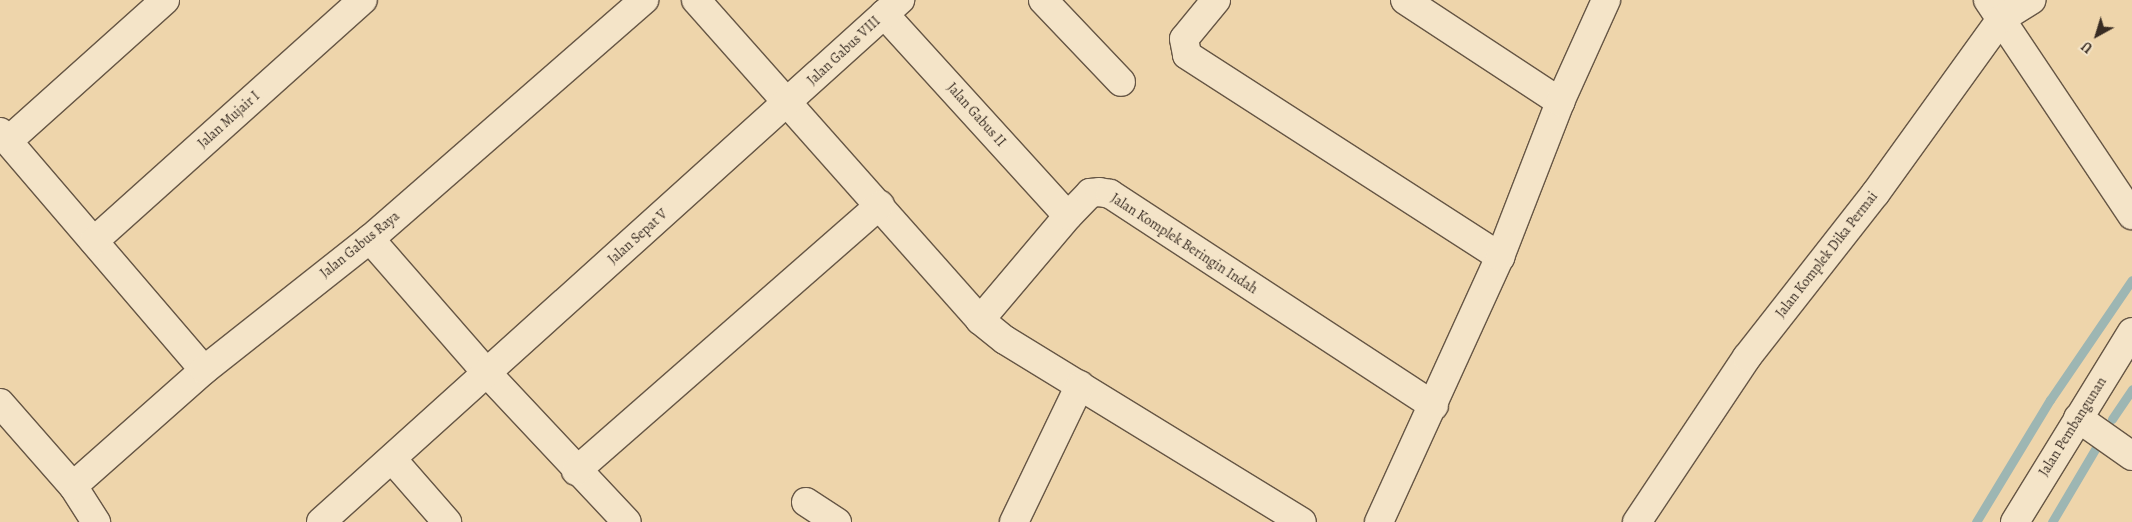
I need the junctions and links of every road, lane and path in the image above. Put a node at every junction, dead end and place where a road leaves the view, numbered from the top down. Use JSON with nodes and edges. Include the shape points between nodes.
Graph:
{"nodes":[{"id":1,"x":165,"y":0,"type":"edge"},
{"id":2,"x":363,"y":0,"type":"edge"},
{"id":3,"x":644,"y":0,"type":"edge"},
{"id":4,"x":696,"y":0,"type":"edge"},
{"id":5,"x":1043,"y":0,"type":"edge"},
{"id":6,"x":1606,"y":0,"type":"edge"},
{"id":7,"x":2032,"y":0,"type":"edge"},
{"id":8,"x":1212,"y":1,"type":"edge"},
{"id":9,"x":1417,"y":3,"type":"edge"},
{"id":10,"x":892,"y":7,"type":"edge"},
{"id":11,"x":1994,"y":10,"type":"edge"},
{"id":12,"x":1121,"y":82,"type":"dead end"},
{"id":13,"x":789,"y":102,"type":"junction"},
{"id":14,"x":1560,"y":102,"type":"junction"},
{"id":15,"x":4,"y":136,"type":"edge"},
{"id":16,"x":880,"y":205,"type":"junction"},
{"id":17,"x":2132,"y":215,"type":"edge"},
{"id":18,"x":1068,"y":216,"type":"junction"},
{"id":19,"x":370,"y":239,"type":"junction"},
{"id":20,"x":94,"y":240,"type":"junction"},
{"id":21,"x":1500,"y":257,"type":"junction"},
{"id":22,"x":980,"y":320,"type":"junction"},
{"id":23,"x":2132,"y":332,"type":"edge"},
{"id":24,"x":204,"y":370,"type":"junction"},
{"id":25,"x":487,"y":373,"type":"junction"},
{"id":26,"x":1080,"y":385,"type":"junction"},
{"id":27,"x":0,"y":404,"type":"edge"},
{"id":28,"x":1434,"y":406,"type":"junction"},
{"id":29,"x":2078,"y":418,"type":"junction"},
{"id":30,"x":2132,"y":456,"type":"edge"},
{"id":31,"x":392,"y":459,"type":"junction"},
{"id":32,"x":576,"y":470,"type":"junction"},
{"id":33,"x":73,"y":486,"type":"junction"},
{"id":34,"x":806,"y":502,"type":"dead end"},
{"id":35,"x":96,"y":522,"type":"edge"},
{"id":36,"x":321,"y":522,"type":"edge"},
{"id":37,"x":447,"y":522,"type":"edge"},
{"id":38,"x":627,"y":522,"type":"edge"},
{"id":39,"x":837,"y":522,"type":"edge"},
{"id":40,"x":1014,"y":522,"type":"edge"},
{"id":41,"x":1302,"y":522,"type":"edge"},
{"id":42,"x":1379,"y":522,"type":"edge"},
{"id":43,"x":1637,"y":522,"type":"edge"},
{"id":44,"x":2015,"y":522,"type":"edge"}],
"edges":[{"from":1,"to":15,"type":"street"},
{"from":2,"to":20,"type":"street","name":"Jalan Mujair I"},
{"from":3,"to":19,"type":"street","name":"Jalan Gabus Raya"},
{"from":4,"to":13,"type":"street"},
{"from":5,"to":12,"type":"street"},
{"from":6,"to":14,"type":"street"},
{"from":7,"to":11,"type":"street","name":"Jalan Komplek Dika Permai"},
{"from":8,"to":21,"type":"street","via":[[1184,39],[1187,55]]},
{"from":9,"to":14,"type":"street"},
{"from":10,"to":13,"type":"street","name":"Jalan Gabus VIII"},
{"from":10,"to":18,"type":"street","name":"Jalan Gabus II"},
{"from":11,"to":17,"type":"street"},
{"from":11,"to":43,"type":"street","name":"Jalan Komplek Dika Permai","via":[[1876,194],[1747,357]]},
{"from":13,"to":16,"type":"street"},
{"from":13,"to":25,"type":"street","name":"Jalan Sepat V"},
{"from":14,"to":21,"type":"street"},
{"from":15,"to":20,"type":"street"},
{"from":16,"to":22,"type":"street"},
{"from":16,"to":32,"type":"street"},
{"from":18,"to":22,"type":"street","name":"Jalan Komplek Beringin Indah"},
{"from":18,"to":28,"type":"street","name":"Jalan Komplek Beringin Indah","via":[[1090,193],[1110,194]]},
{"from":19,"to":24,"type":"street","name":"Jalan Gabus Raya"},
{"from":19,"to":25,"type":"street"},
{"from":20,"to":24,"type":"street"},
{"from":21,"to":28,"type":"street"},
{"from":22,"to":26,"type":"street","via":[[1004,340]]},
{"from":23,"to":29,"type":"street","name":"Jalan Pembangunan"},
{"from":24,"to":33,"type":"street","name":"Jalan Gabus Raya"},
{"from":25,"to":31,"type":"street","name":"Jalan Sepat V"},
{"from":25,"to":32,"type":"street"},
{"from":26,"to":40,"type":"street"},
{"from":26,"to":41,"type":"street"},
{"from":27,"to":33,"type":"street"},
{"from":28,"to":42,"type":"street"},
{"from":29,"to":30,"type":"street"},
{"from":29,"to":44,"type":"street","name":"Jalan Pembangunan"},
{"from":31,"to":36,"type":"street","name":"Jalan Sepat V"},
{"from":31,"to":37,"type":"street"},
{"from":32,"to":38,"type":"street"},
{"from":33,"to":35,"type":"street"},
{"from":34,"to":39,"type":"street"}]}
